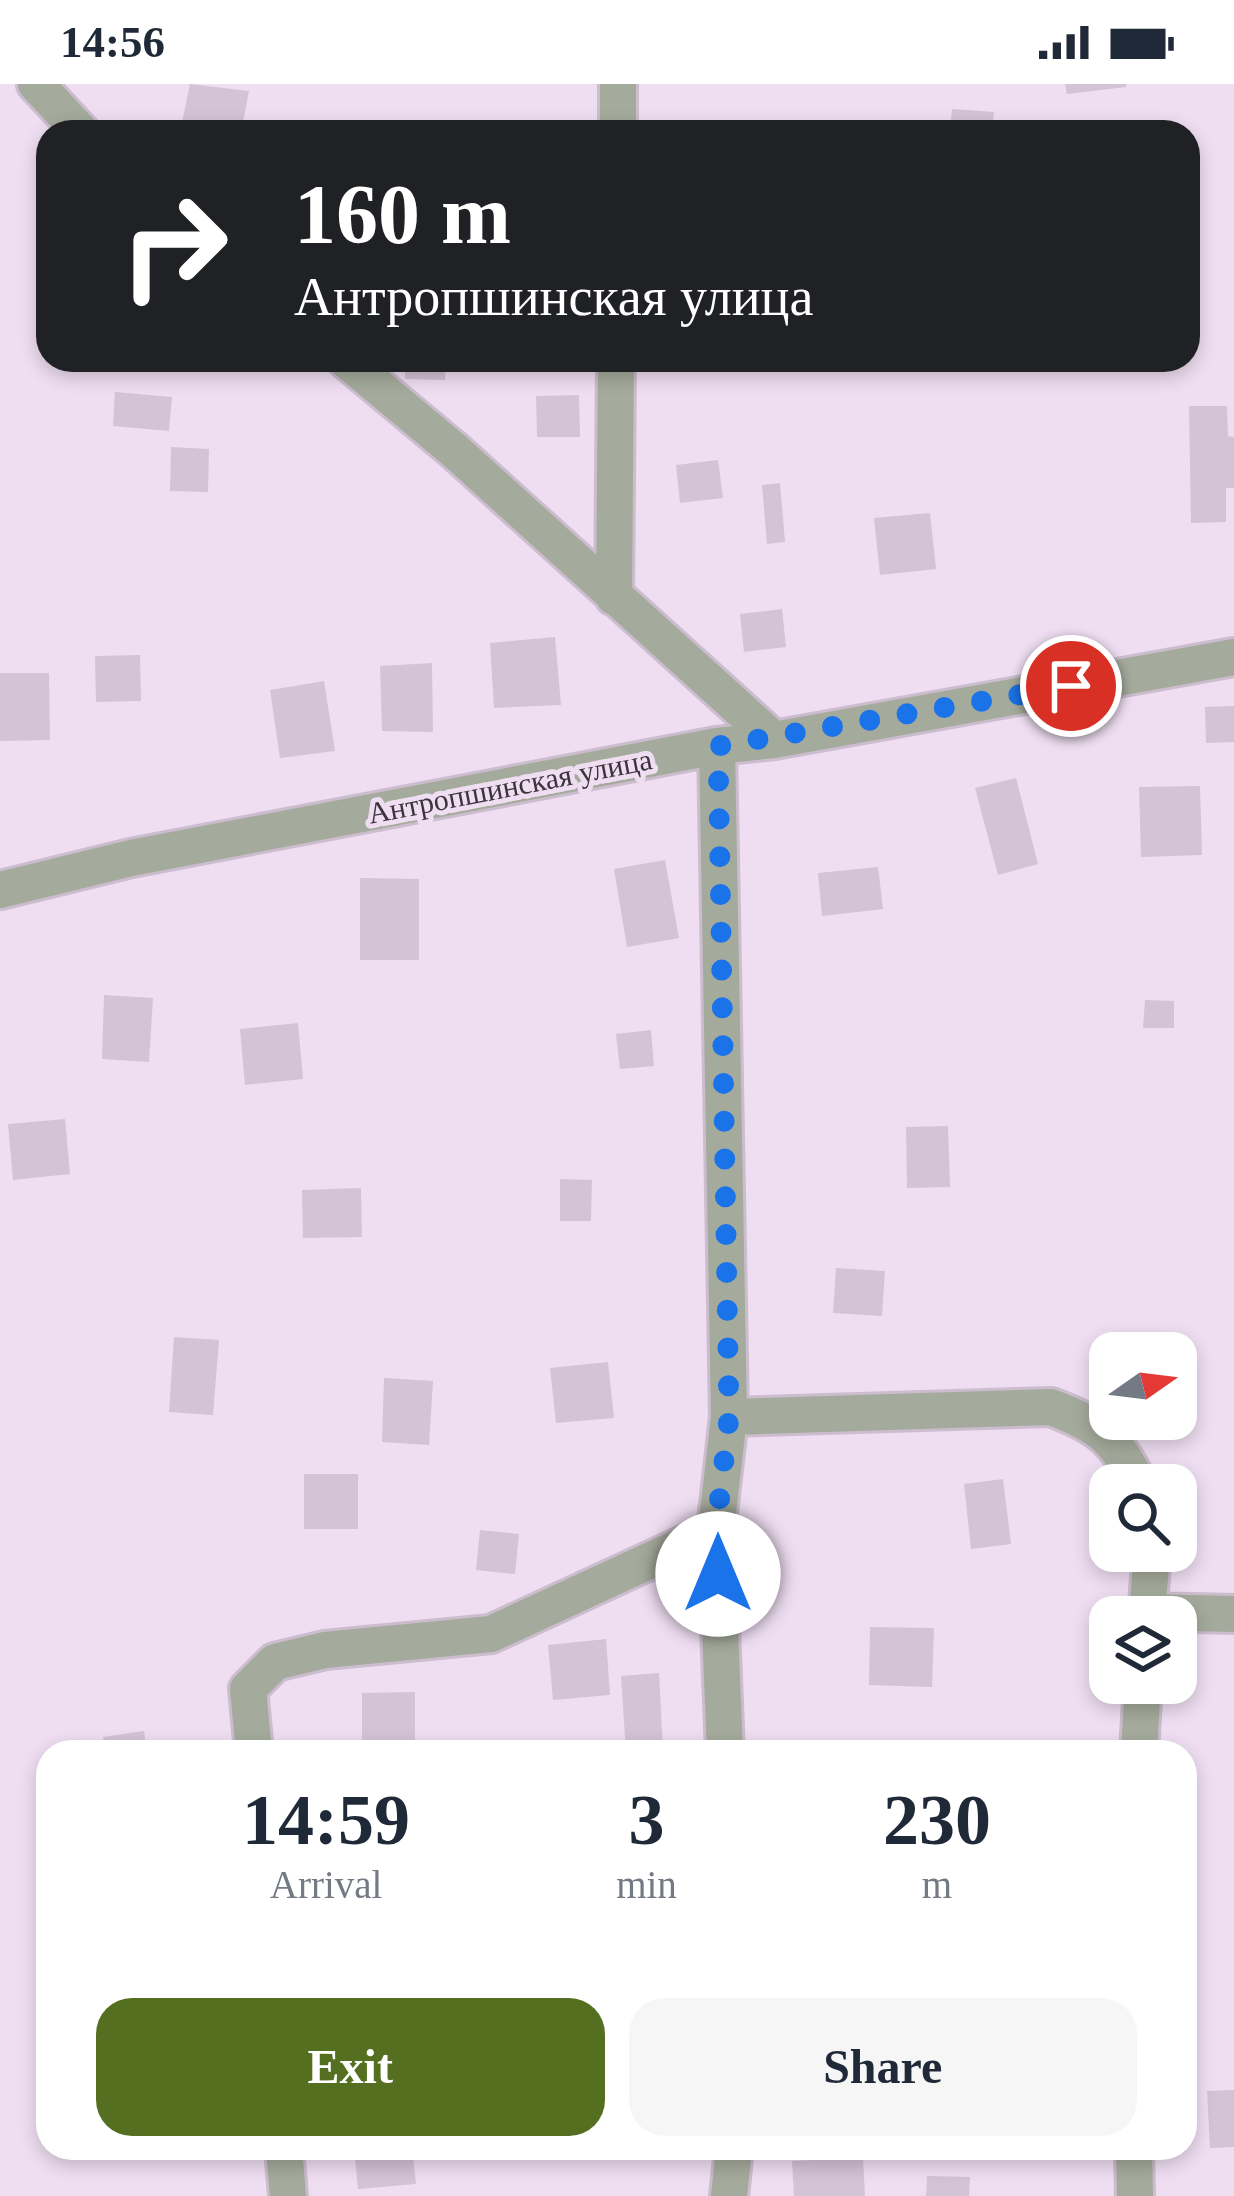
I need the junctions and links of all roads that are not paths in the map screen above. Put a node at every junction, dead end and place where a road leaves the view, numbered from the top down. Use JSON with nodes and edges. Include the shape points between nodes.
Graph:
{"nodes":[{"id":1,"x":36,"y":84,"type":"edge"},
{"id":2,"x":618,"y":84,"type":"edge"},
{"id":3,"x":70,"y":120,"type":"edge"},
{"id":4,"x":618,"y":120,"type":"edge"},
{"id":5,"x":360,"y":372,"type":"edge"},
{"id":6,"x":616,"y":372,"type":"edge"},
{"id":7,"x":614,"y":597,"type":"junction"},
{"id":8,"x":1234,"y":657,"type":"edge"},
{"id":9,"x":774,"y":740,"type":"junction"},
{"id":10,"x":718,"y":746,"type":"junction"},
{"id":11,"x":0,"y":890,"type":"edge"},
{"id":12,"x":729,"y":1417,"type":"junction"},
{"id":13,"x":1128,"y":1464,"type":"edge"},
{"id":14,"x":716,"y":1530,"type":"junction"},
{"id":15,"x":1197,"y":1614,"type":"edge"},
{"id":16,"x":1234,"y":1614,"type":"edge"},
{"id":17,"x":1142,"y":1704,"type":"edge"},
{"id":18,"x":253,"y":1740,"type":"edge"},
{"id":19,"x":725,"y":1740,"type":"edge"},
{"id":20,"x":1140,"y":1740,"type":"edge"},
{"id":21,"x":285,"y":2160,"type":"edge"},
{"id":22,"x":733,"y":2160,"type":"edge"},
{"id":23,"x":1134,"y":2160,"type":"edge"},
{"id":24,"x":288,"y":2196,"type":"edge"},
{"id":25,"x":729,"y":2196,"type":"edge"},
{"id":26,"x":1136,"y":2196,"type":"edge"}],
"edges":[{"from":1,"to":3,"type":"street"},
{"from":2,"to":4,"type":"street"},
{"from":5,"to":7,"type":"street"},
{"from":6,"to":7,"type":"street"},
{"from":7,"to":9,"type":"street"},
{"from":8,"to":9,"type":"street","name":"Антропшинская улица"},
{"from":9,"to":10,"type":"street","name":"Антропшинская улица"},
{"from":10,"to":11,"type":"street","name":"Антропшинская улица"},
{"from":10,"to":12,"type":"street"},
{"from":12,"to":13,"type":"street","via":[[1051,1407],[1093,1423]]},
{"from":12,"to":14,"type":"street"},
{"from":14,"to":18,"type":"street","via":[[490,1634],[275,1662],[248,1689]]},
{"from":14,"to":19,"type":"street"},
{"from":15,"to":16,"type":"street"},
{"from":17,"to":20,"type":"street"},
{"from":21,"to":24,"type":"street"},
{"from":22,"to":25,"type":"street"},
{"from":23,"to":26,"type":"street"}]}
